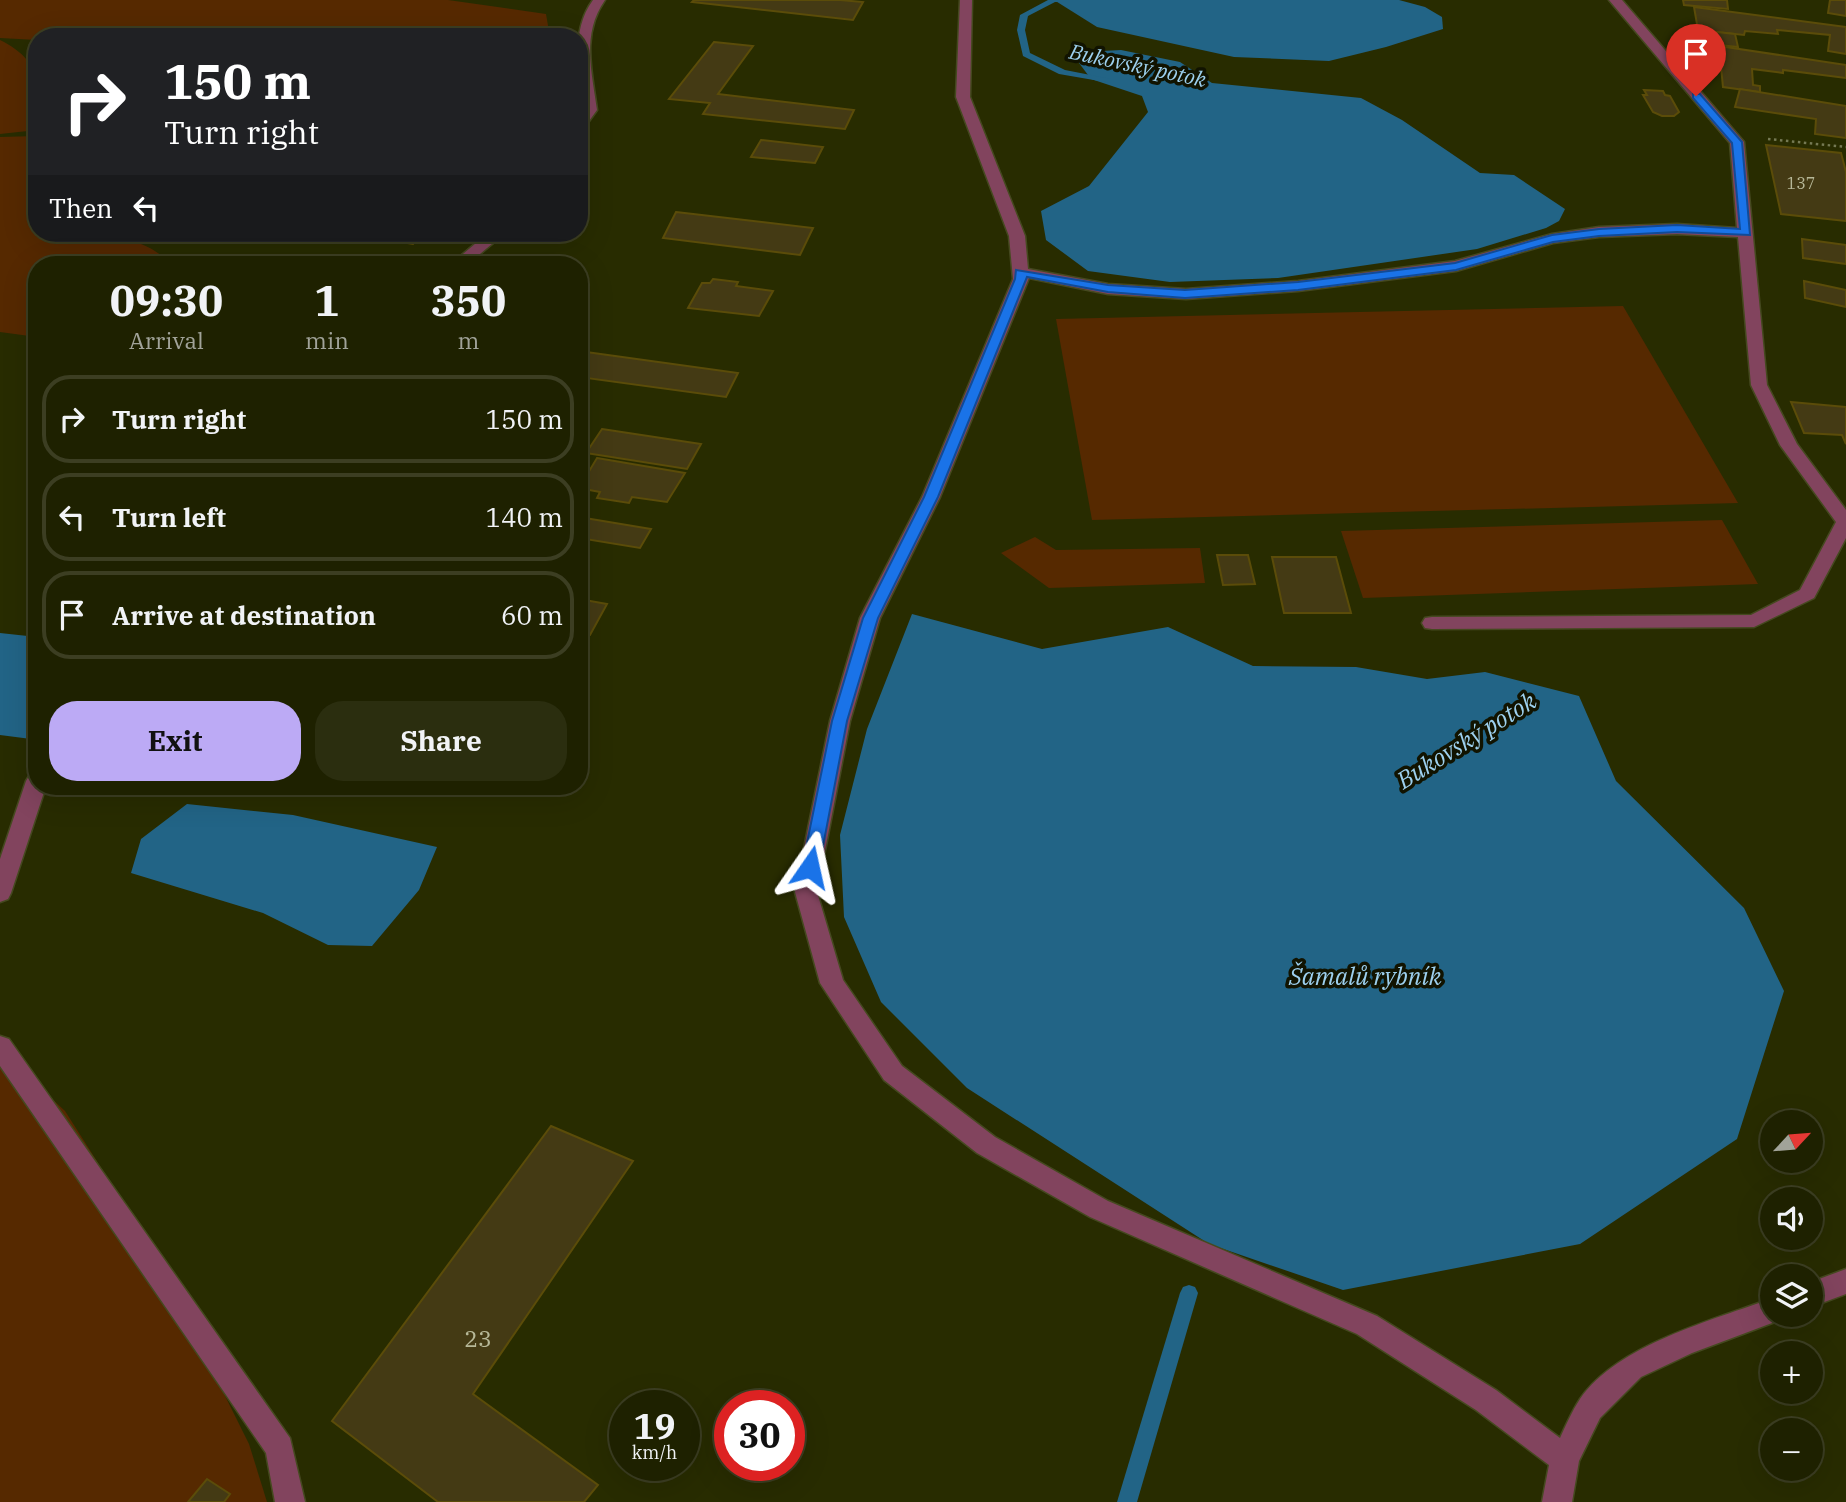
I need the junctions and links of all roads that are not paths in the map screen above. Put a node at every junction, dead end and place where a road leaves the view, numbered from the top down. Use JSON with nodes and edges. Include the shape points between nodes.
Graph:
{"nodes":[{"id":1,"x":599,"y":0,"type":"edge"},
{"id":2,"x":966,"y":0,"type":"edge"},
{"id":3,"x":1615,"y":0,"type":"edge"},
{"id":4,"x":586,"y":28,"type":"edge"},
{"id":5,"x":588,"y":92,"type":"edge"},
{"id":6,"x":588,"y":113,"type":"edge"},
{"id":7,"x":1746,"y":233,"type":"junction"},
{"id":8,"x":486,"y":242,"type":"edge"},
{"id":9,"x":469,"y":256,"type":"edge"},
{"id":10,"x":1020,"y":272,"type":"junction"},
{"id":11,"x":1846,"y":522,"type":"edge"},
{"id":12,"x":1432,"y":623,"type":"dead end"},
{"id":13,"x":32,"y":795,"type":"edge"},
{"id":14,"x":0,"y":893,"type":"edge"},
{"id":15,"x":0,"y":1046,"type":"edge"},
{"id":16,"x":1846,"y":1281,"type":"edge"},
{"id":17,"x":1823,"y":1290,"type":"edge"},
{"id":18,"x":1760,"y":1315,"type":"edge"},
{"id":19,"x":1565,"y":1460,"type":"junction"},
{"id":20,"x":290,"y":1502,"type":"edge"},
{"id":21,"x":1558,"y":1502,"type":"edge"}],
"edges":[{"from":1,"to":4,"type":"street"},
{"from":2,"to":10,"type":"street","via":[[963,97],[1017,236]]},
{"from":3,"to":7,"type":"street","via":[[1737,142]]},
{"from":5,"to":6,"type":"street"},
{"from":7,"to":10,"type":"street","via":[[1677,229],[1599,232],[1552,239],[1456,266],[1298,286],[1185,294],[1108,289]]},
{"from":7,"to":11,"type":"street","via":[[1759,385],[1789,445]]},
{"from":8,"to":9,"type":"street"},
{"from":10,"to":19,"type":"street","via":[[1021,279],[931,497],[870,618],[839,721],[806,892],[832,983],[893,1073],[986,1145],[1099,1209],[1367,1325],[1486,1400]]},
{"from":11,"to":12,"type":"street","via":[[1807,594],[1754,621]]},
{"from":13,"to":14,"type":"street"},
{"from":15,"to":20,"type":"street","via":[[280,1448]]},
{"from":16,"to":17,"type":"street"},
{"from":18,"to":19,"type":"street","via":[[1631,1368],[1590,1408]]},
{"from":19,"to":21,"type":"street"}]}
